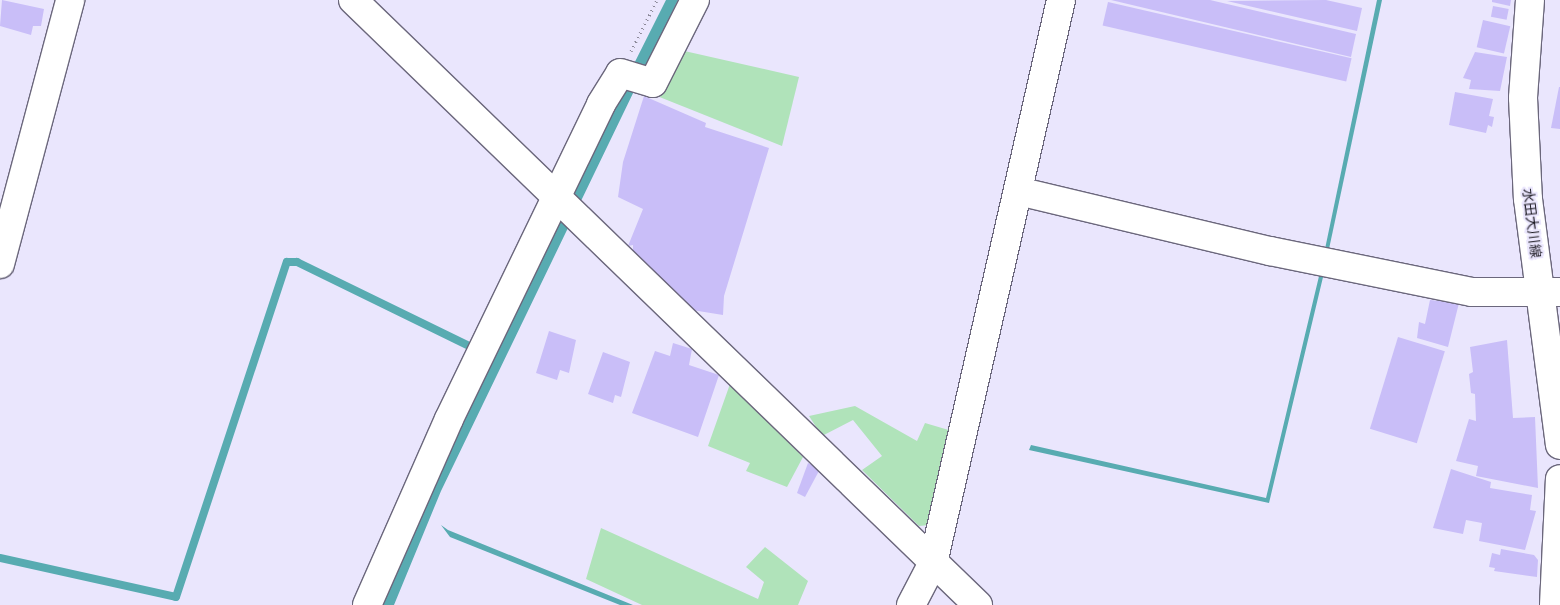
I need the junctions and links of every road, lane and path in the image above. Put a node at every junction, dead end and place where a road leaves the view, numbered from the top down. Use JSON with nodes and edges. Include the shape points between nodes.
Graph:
{"nodes":[{"id":1,"x":70,"y":0,"type":"edge"},
{"id":2,"x":353,"y":0,"type":"edge"},
{"id":3,"x":657,"y":0,"type":"edge"},
{"id":4,"x":695,"y":0,"type":"edge"},
{"id":5,"x":1061,"y":0,"type":"edge"},
{"id":6,"x":1530,"y":0,"type":"edge"},
{"id":7,"x":620,"y":73,"type":"junction"},
{"id":8,"x":1018,"y":192,"type":"junction"},
{"id":9,"x":557,"y":196,"type":"junction"},
{"id":10,"x":0,"y":264,"type":"edge"},
{"id":11,"x":1550,"y":291,"type":"edge"},
{"id":12,"x":1560,"y":445,"type":"edge"},
{"id":13,"x":1560,"y":479,"type":"edge"},
{"id":14,"x":933,"y":563,"type":"junction"},
{"id":15,"x":367,"y":605,"type":"edge"},
{"id":16,"x":911,"y":605,"type":"edge"},
{"id":17,"x":978,"y":605,"type":"edge"},
{"id":18,"x":1554,"y":605,"type":"edge"}],
"edges":[{"from":1,"to":10,"type":"street"},
{"from":2,"to":9,"type":"street"},
{"from":3,"to":7,"type":"path"},
{"from":4,"to":7,"type":"street","via":[[653,83]]},
{"from":5,"to":8,"type":"street"},
{"from":6,"to":11,"type":"street","name":"水田大川線","via":[[1523,98],[1528,199]]},
{"from":7,"to":9,"type":"street"},
{"from":8,"to":11,"type":"street","via":[[1270,251],[1472,292]]},
{"from":8,"to":14,"type":"street"},
{"from":9,"to":14,"type":"street"},
{"from":9,"to":15,"type":"street","via":[[449,419]]},
{"from":11,"to":12,"type":"street","name":"水田大川線"},
{"from":13,"to":18,"type":"street"},
{"from":14,"to":16,"type":"street"},
{"from":14,"to":17,"type":"street"}]}
